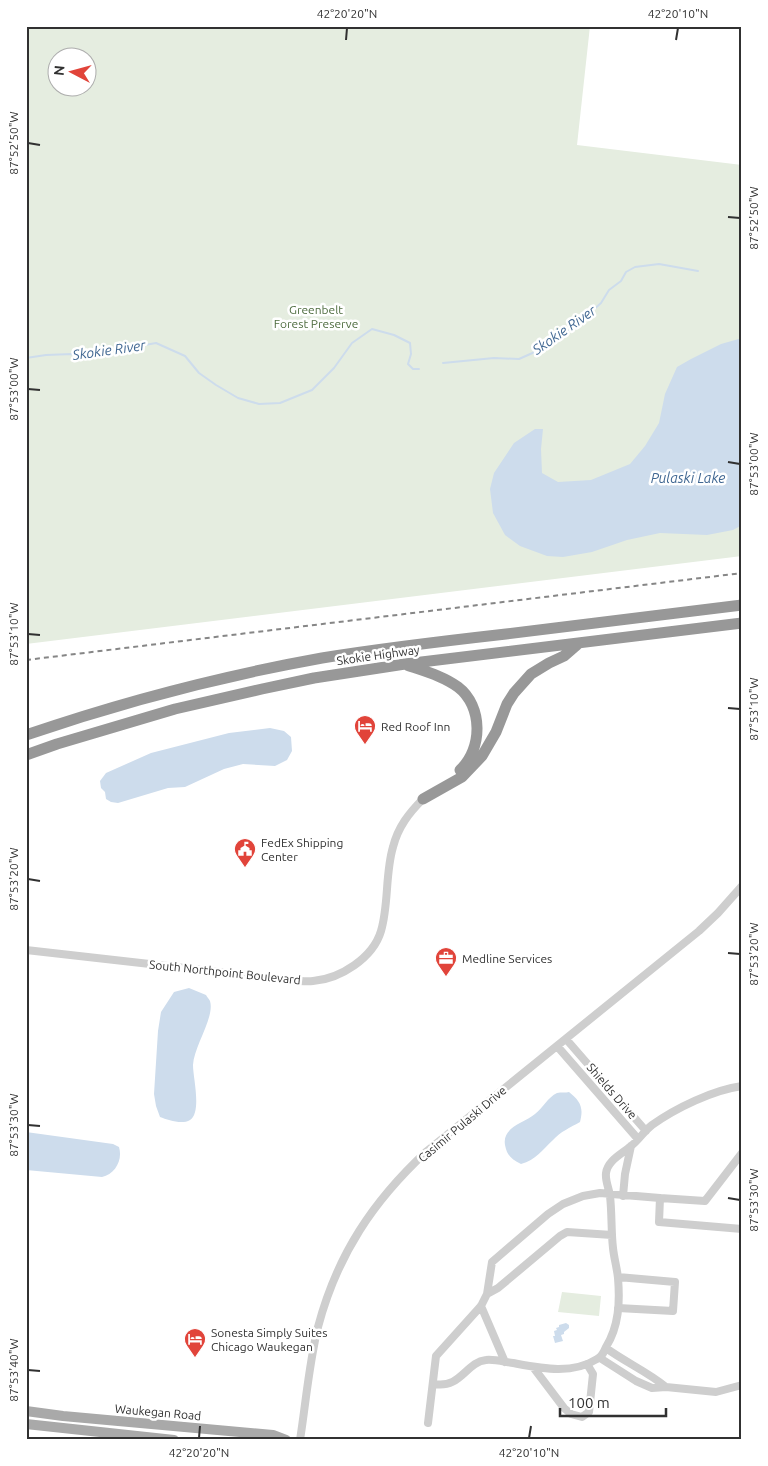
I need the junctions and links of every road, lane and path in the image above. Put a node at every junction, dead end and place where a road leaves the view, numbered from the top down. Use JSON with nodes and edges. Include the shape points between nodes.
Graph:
{"nodes":[{"id":1,"x":742,"y":605,"type":"edge"},
{"id":2,"x":742,"y":623,"type":"edge"},
{"id":3,"x":579,"y":643,"type":"junction"},
{"id":4,"x":405,"y":664,"type":"junction"},
{"id":5,"x":26,"y":735,"type":"edge"},
{"id":6,"x":26,"y":755,"type":"edge"},
{"id":7,"x":423,"y":799,"type":"junction"},
{"id":8,"x":742,"y":886,"type":"edge"},
{"id":9,"x":26,"y":950,"type":"edge"},
{"id":10,"x":566,"y":1039,"type":"junction"},
{"id":11,"x":557,"y":1046,"type":"junction"},
{"id":12,"x":742,"y":1086,"type":"edge"},
{"id":13,"x":646,"y":1131,"type":"junction"},
{"id":14,"x":638,"y":1139,"type":"junction"},
{"id":15,"x":631,"y":1146,"type":"junction"},
{"id":16,"x":742,"y":1153,"type":"edge"},
{"id":17,"x":610,"y":1195,"type":"junction"},
{"id":18,"x":622,"y":1196,"type":"junction"},
{"id":19,"x":660,"y":1198,"type":"junction"},
{"id":20,"x":742,"y":1229,"type":"edge"},
{"id":21,"x":612,"y":1235,"type":"junction"},
{"id":22,"x":618,"y":1277,"type":"junction"},
{"id":23,"x":487,"y":1294,"type":"junction"},
{"id":24,"x":481,"y":1306,"type":"junction"},
{"id":25,"x":618,"y":1308,"type":"junction"},
{"id":26,"x":606,"y":1348,"type":"junction"},
{"id":27,"x":600,"y":1358,"type":"junction"},
{"id":28,"x":505,"y":1362,"type":"junction"},
{"id":29,"x":587,"y":1364,"type":"junction"},
{"id":30,"x":533,"y":1367,"type":"junction"},
{"id":31,"x":647,"y":1374,"type":"junction"},
{"id":32,"x":434,"y":1384,"type":"junction"},
{"id":33,"x":642,"y":1384,"type":"junction"},
{"id":34,"x":742,"y":1385,"type":"edge"},
{"id":35,"x":666,"y":1387,"type":"junction"},
{"id":36,"x":26,"y":1411,"type":"edge"},
{"id":37,"x":428,"y":1423,"type":"dead end"},
{"id":38,"x":26,"y":1424,"type":"edge"},
{"id":39,"x":174,"y":1440,"type":"edge"},
{"id":40,"x":286,"y":1440,"type":"edge"},
{"id":41,"x":300,"y":1440,"type":"edge"}],
"edges":[{"from":1,"to":5,"type":"highway","name":"Skokie Highway","via":[[428,643],[297,663],[171,691]]},
{"from":2,"to":3,"type":"highway","name":"Skokie Highway"},
{"from":3,"to":4,"type":"highway","name":"Skokie Highway"},
{"from":3,"to":7,"type":"highway","via":[[564,656],[531,674],[514,693],[482,756],[462,777]]},
{"from":4,"to":6,"type":"highway","name":"Skokie Highway","via":[[314,678],[206,701]]},
{"from":4,"to":7,"type":"highway","via":[[458,687],[476,713],[476,741],[470,757],[462,768]]},
{"from":7,"to":9,"type":"street","name":"South Northpoint Boulevard","via":[[410,812],[393,847],[381,932],[360,962],[331,977],[314,981],[282,979]]},
{"from":8,"to":10,"type":"street","name":"Casimir Pulaski Drive","via":[[699,931]]},
{"from":10,"to":11,"type":"street","name":"Casimir Pulaski Drive"},
{"from":10,"to":13,"type":"street","name":"Shields Drive"},
{"from":11,"to":14,"type":"street","name":"Shields Drive"},
{"from":11,"to":41,"type":"street","name":"Casimir Pulaski Drive","via":[[404,1172],[360,1228],[328,1292],[318,1329]]},
{"from":12,"to":13,"type":"street","name":"Shields Drive","via":[[711,1094],[687,1105]]},
{"from":13,"to":14,"type":"street"},
{"from":14,"to":15,"type":"street"},
{"from":15,"to":17,"type":"street","via":[[613,1161],[606,1172]]},
{"from":15,"to":18,"type":"street"},
{"from":16,"to":19,"type":"street","via":[[705,1202]]},
{"from":17,"to":18,"type":"street"},
{"from":17,"to":21,"type":"street"},
{"from":17,"to":23,"type":"street","via":[[583,1196],[548,1214],[492,1262]]},
{"from":18,"to":19,"type":"street"},
{"from":19,"to":20,"type":"street","via":[[659,1222]]},
{"from":21,"to":22,"type":"street"},
{"from":21,"to":23,"type":"street","via":[[567,1232]]},
{"from":22,"to":25,"type":"street"},
{"from":22,"to":25,"type":"street","via":[[675,1282],[673,1311]]},
{"from":23,"to":24,"type":"street"},
{"from":24,"to":28,"type":"street"},
{"from":24,"to":32,"type":"street","via":[[436,1356]]},
{"from":25,"to":26,"type":"street","via":[[613,1336]]},
{"from":26,"to":27,"type":"street"},
{"from":26,"to":31,"type":"street"},
{"from":27,"to":29,"type":"street"},
{"from":27,"to":33,"type":"street"},
{"from":28,"to":30,"type":"street"},
{"from":28,"to":32,"type":"street","via":[[485,1360],[448,1385]]},
{"from":29,"to":30,"type":"street","via":[[561,1369]]},
{"from":29,"to":30,"type":"street","via":[[593,1374],[589,1412],[582,1417],[564,1408]]},
{"from":31,"to":33,"type":"street"},
{"from":31,"to":35,"type":"street"},
{"from":32,"to":37,"type":"street"},
{"from":33,"to":35,"type":"street","via":[[652,1388]]},
{"from":34,"to":35,"type":"street","via":[[716,1392]]},
{"from":36,"to":40,"type":"main road","name":"Waukegan Road","via":[[273,1435]]},
{"from":38,"to":39,"type":"main road","name":"Waukegan Road"}]}
